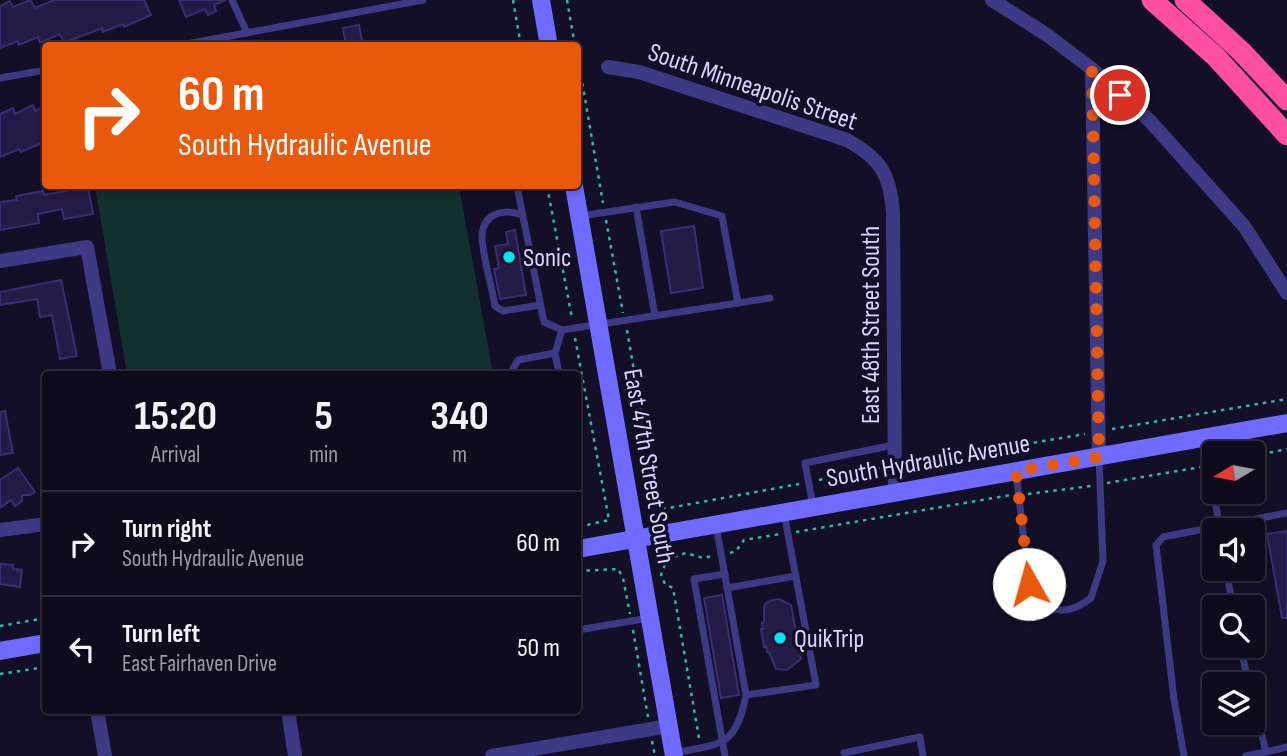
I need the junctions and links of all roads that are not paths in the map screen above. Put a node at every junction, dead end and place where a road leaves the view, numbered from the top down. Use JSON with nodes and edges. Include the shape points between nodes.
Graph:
{"nodes":[{"id":1,"x":232,"y":0,"type":"edge"},
{"id":2,"x":423,"y":0,"type":"edge"},
{"id":3,"x":541,"y":0,"type":"edge"},
{"id":4,"x":992,"y":0,"type":"edge"},
{"id":5,"x":1152,"y":0,"type":"edge"},
{"id":6,"x":1185,"y":0,"type":"edge"},
{"id":7,"x":247,"y":33,"type":"junction"},
{"id":8,"x":198,"y":42,"type":"edge"},
{"id":9,"x":548,"y":42,"type":"edge"},
{"id":10,"x":608,"y":67,"type":"dead end"},
{"id":11,"x":1092,"y":69,"type":"junction"},
{"id":12,"x":42,"y":70,"type":"edge"},
{"id":13,"x":0,"y":78,"type":"edge"},
{"id":14,"x":1287,"y":100,"type":"edge"},
{"id":15,"x":1287,"y":135,"type":"edge"},
{"id":16,"x":877,"y":162,"type":"joint"},
{"id":17,"x":518,"y":189,"type":"edge"},
{"id":18,"x":574,"y":189,"type":"edge"},
{"id":19,"x":636,"y":207,"type":"junction"},
{"id":20,"x":522,"y":215,"type":"junction"},
{"id":21,"x":579,"y":216,"type":"junction"},
{"id":22,"x":0,"y":261,"type":"edge"},
{"id":23,"x":1287,"y":293,"type":"edge"},
{"id":24,"x":770,"y":298,"type":"dead end"},
{"id":25,"x":737,"y":303,"type":"junction"},
{"id":26,"x":540,"y":305,"type":"junction"},
{"id":27,"x":655,"y":316,"type":"junction"},
{"id":28,"x":599,"y":324,"type":"junction"},
{"id":29,"x":562,"y":330,"type":"junction"},
{"id":30,"x":555,"y":353,"type":"junction"},
{"id":31,"x":109,"y":371,"type":"edge"},
{"id":32,"x":512,"y":371,"type":"edge"},
{"id":33,"x":558,"y":371,"type":"edge"},
{"id":34,"x":1287,"y":423,"type":"edge"},
{"id":35,"x":1205,"y":438,"type":"junction"},
{"id":36,"x":895,"y":445,"type":"junction"},
{"id":37,"x":1099,"y":457,"type":"junction"},
{"id":38,"x":1016,"y":471,"type":"junction"},
{"id":39,"x":895,"y":492,"type":"junction"},
{"id":40,"x":813,"y":507,"type":"junction"},
{"id":41,"x":784,"y":512,"type":"junction"},
{"id":42,"x":1287,"y":513,"type":"edge"},
{"id":43,"x":1218,"y":518,"type":"edge"},
{"id":44,"x":1265,"y":518,"type":"edge"},
{"id":45,"x":716,"y":524,"type":"junction"},
{"id":46,"x":42,"y":525,"type":"edge"},
{"id":47,"x":0,"y":530,"type":"edge"},
{"id":48,"x":1202,"y":531,"type":"edge"},
{"id":49,"x":636,"y":538,"type":"junction"},
{"id":50,"x":581,"y":548,"type":"edge"},
{"id":51,"x":725,"y":573,"type":"junction"},
{"id":52,"x":796,"y":576,"type":"junction"},
{"id":53,"x":727,"y":588,"type":"junction"},
{"id":54,"x":650,"y":618,"type":"junction"},
{"id":55,"x":581,"y":629,"type":"edge"},
{"id":56,"x":42,"y":644,"type":"edge"},
{"id":57,"x":0,"y":651,"type":"edge"},
{"id":58,"x":746,"y":695,"type":"junction"},
{"id":59,"x":98,"y":714,"type":"edge"},
{"id":60,"x":289,"y":714,"type":"edge"},
{"id":61,"x":669,"y":726,"type":"junction"},
{"id":62,"x":1262,"y":735,"type":"edge"},
{"id":63,"x":722,"y":744,"type":"junction"},
{"id":64,"x":1287,"y":747,"type":"edge"},
{"id":65,"x":1266,"y":752,"type":"junction"},
{"id":66,"x":844,"y":753,"type":"dead end"},
{"id":67,"x":674,"y":755,"type":"edge"},
{"id":68,"x":105,"y":756,"type":"edge"},
{"id":69,"x":295,"y":756,"type":"edge"},
{"id":70,"x":492,"y":756,"type":"edge"},
{"id":71,"x":725,"y":756,"type":"edge"},
{"id":72,"x":923,"y":756,"type":"edge"},
{"id":73,"x":1184,"y":756,"type":"edge"},
{"id":74,"x":1246,"y":756,"type":"edge"}],
"edges":[{"from":1,"to":7,"type":"lane"},
{"from":2,"to":7,"type":"lane"},
{"from":3,"to":9,"type":"street"},
{"from":4,"to":11,"type":"street"},
{"from":5,"to":15,"type":"highway","via":[[1216,57]]},
{"from":6,"to":14,"type":"highway"},
{"from":7,"to":8,"type":"lane"},
{"from":10,"to":16,"type":"street","name":"South Minneapolis Street","via":[[639,72],[847,140]]},
{"from":11,"to":23,"type":"street","via":[[1150,121],[1244,226]]},
{"from":11,"to":37,"type":"street"},
{"from":12,"to":13,"type":"lane"},
{"from":16,"to":36,"type":"street","name":"East 48th Street South","via":[[887,178],[893,213]]},
{"from":17,"to":20,"type":"lane"},
{"from":18,"to":21,"type":"street","name":"East 47th Street South"},
{"from":19,"to":21,"type":"lane"},
{"from":19,"to":25,"type":"lane","via":[[676,202],[722,216]]},
{"from":19,"to":27,"type":"lane"},
{"from":20,"to":26,"type":"lane"},
{"from":20,"to":26,"type":"lane","via":[[499,211],[485,222],[482,236],[495,306],[503,311]]},
{"from":21,"to":28,"type":"street","name":"East 47th Street South"},
{"from":22,"to":31,"type":"street","via":[[87,247]]},
{"from":24,"to":25,"type":"lane"},
{"from":25,"to":27,"type":"lane"},
{"from":26,"to":29,"type":"lane","via":[[544,322]]},
{"from":27,"to":28,"type":"lane"},
{"from":28,"to":29,"type":"lane"},
{"from":28,"to":49,"type":"street","name":"East 47th Street South"},
{"from":29,"to":30,"type":"lane"},
{"from":30,"to":32,"type":"lane","via":[[518,360]]},
{"from":30,"to":33,"type":"lane"},
{"from":34,"to":35,"type":"street","name":"South Hydraulic Avenue"},
{"from":35,"to":37,"type":"street","name":"South Hydraulic Avenue"},
{"from":35,"to":43,"type":"lane"},
{"from":36,"to":39,"type":"street","name":"East 48th Street South"},
{"from":36,"to":40,"type":"lane","via":[[804,463]]},
{"from":37,"to":38,"type":"street","name":"South Hydraulic Avenue"},
{"from":37,"to":38,"type":"lane","via":[[1103,561],[1091,598],[1074,609],[1050,608],[1033,596]]},
{"from":38,"to":39,"type":"street","name":"South Hydraulic Avenue"},
{"from":39,"to":40,"type":"street","name":"South Hydraulic Avenue"},
{"from":40,"to":41,"type":"street","name":"South Hydraulic Avenue"},
{"from":41,"to":45,"type":"street","name":"South Hydraulic Avenue"},
{"from":41,"to":52,"type":"lane"},
{"from":42,"to":44,"type":"lane"},
{"from":45,"to":49,"type":"street","name":"South Hydraulic Avenue"},
{"from":45,"to":51,"type":"lane"},
{"from":46,"to":47,"type":"street"},
{"from":48,"to":73,"type":"lane","via":[[1163,537],[1156,545]]},
{"from":49,"to":50,"type":"street","name":"South Hydraulic Avenue"},
{"from":49,"to":54,"type":"street","name":"East 47th Street South"},
{"from":51,"to":53,"type":"lane"},
{"from":51,"to":63,"type":"lane","via":[[694,579],[713,669]]},
{"from":52,"to":53,"type":"lane"},
{"from":52,"to":58,"type":"lane","via":[[816,685]]},
{"from":53,"to":58,"type":"lane","via":[[732,637]]},
{"from":54,"to":55,"type":"lane"},
{"from":54,"to":61,"type":"street","name":"East 47th Street South"},
{"from":56,"to":57,"type":"street"},
{"from":58,"to":63,"type":"lane","via":[[741,721]]},
{"from":59,"to":68,"type":"street"},
{"from":60,"to":69,"type":"street"},
{"from":61,"to":67,"type":"street","name":"East 47th Street South"},
{"from":61,"to":70,"type":"street"},
{"from":62,"to":65,"type":"lane"},
{"from":63,"to":67,"type":"lane"},
{"from":63,"to":71,"type":"lane"},
{"from":64,"to":65,"type":"lane"},
{"from":65,"to":74,"type":"lane"},
{"from":66,"to":72,"type":"lane","via":[[920,737]]}]}
